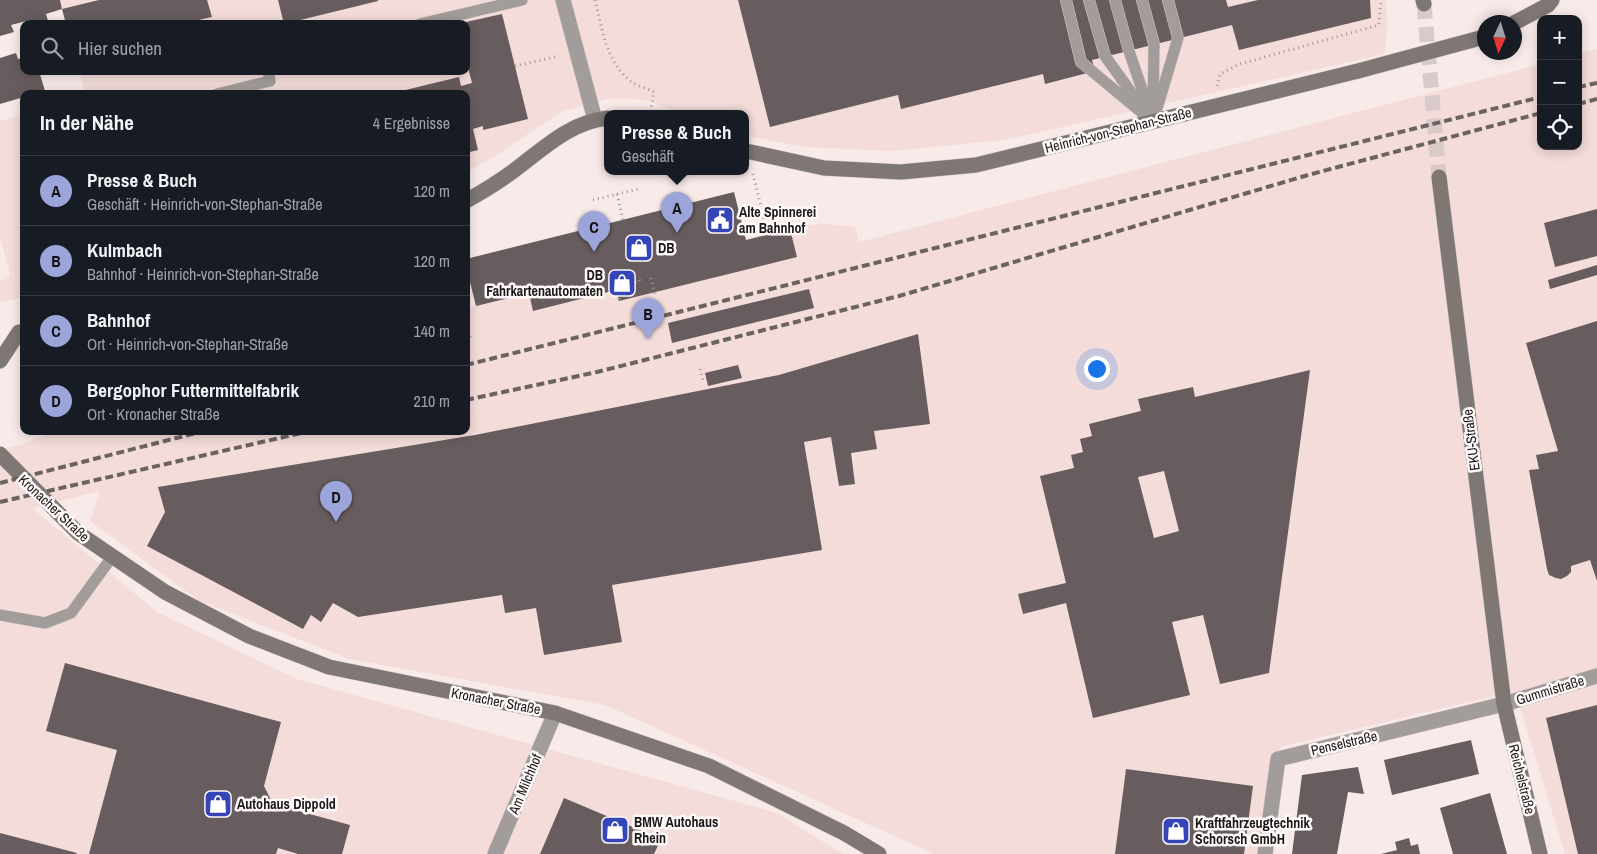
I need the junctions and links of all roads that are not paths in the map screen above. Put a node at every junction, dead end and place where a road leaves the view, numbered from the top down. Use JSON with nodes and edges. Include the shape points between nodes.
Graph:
{"nodes":[{"id":1,"x":522,"y":0,"type":"edge"},
{"id":2,"x":563,"y":0,"type":"edge"},
{"id":3,"x":1066,"y":0,"type":"edge"},
{"id":4,"x":1089,"y":0,"type":"edge"},
{"id":5,"x":1115,"y":0,"type":"edge"},
{"id":6,"x":1142,"y":0,"type":"edge"},
{"id":7,"x":1168,"y":0,"type":"edge"},
{"id":8,"x":1552,"y":0,"type":"edge"},
{"id":9,"x":1522,"y":19,"type":"edge"},
{"id":10,"x":437,"y":20,"type":"edge"},
{"id":11,"x":1477,"y":39,"type":"edge"},
{"id":12,"x":269,"y":75,"type":"edge"},
{"id":13,"x":233,"y":90,"type":"edge"},
{"id":14,"x":602,"y":119,"type":"edge"},
{"id":15,"x":1153,"y":122,"type":"junction"},
{"id":16,"x":749,"y":153,"type":"edge"},
{"id":17,"x":1439,"y":177,"type":"tunnel mouth"},
{"id":18,"x":470,"y":199,"type":"edge"},
{"id":19,"x":20,"y":331,"type":"edge"},
{"id":20,"x":20,"y":332,"type":"edge"},
{"id":21,"x":0,"y":335,"type":"edge"},
{"id":22,"x":0,"y":361,"type":"edge"},
{"id":23,"x":0,"y":454,"type":"edge"},
{"id":24,"x":112,"y":557,"type":"junction"},
{"id":25,"x":0,"y":615,"type":"edge"},
{"id":26,"x":1597,"y":676,"type":"edge"},
{"id":27,"x":1504,"y":704,"type":"junction"},
{"id":28,"x":555,"y":713,"type":"junction"},
{"id":29,"x":495,"y":854,"type":"edge"},
{"id":30,"x":879,"y":854,"type":"edge"},
{"id":31,"x":1266,"y":854,"type":"edge"},
{"id":32,"x":1540,"y":854,"type":"edge"}],
"edges":[{"from":1,"to":10,"type":"lane"},
{"from":2,"to":14,"type":"street","via":[[577,52]]},
{"from":3,"to":15,"type":"lane","via":[[1082,62]]},
{"from":4,"to":15,"type":"lane","via":[[1105,56]]},
{"from":5,"to":15,"type":"lane"},
{"from":6,"to":15,"type":"lane","via":[[1154,44]]},
{"from":7,"to":15,"type":"lane","via":[[1178,38]]},
{"from":8,"to":9,"type":"street","via":[[1548,6]]},
{"from":11,"to":15,"type":"street","name":"Heinrich-von-Stephan-Straße","bridge":true},
{"from":12,"to":13,"type":"lane","via":[[270,81]]},
{"from":14,"to":18,"type":"street","via":[[575,126]]},
{"from":15,"to":16,"type":"street","name":"Heinrich-von-Stephan-Straße","via":[[976,165],[901,172],[824,168]]},
{"from":17,"to":27,"type":"street","name":"EKU-Straße"},
{"from":19,"to":21,"type":"street"},
{"from":20,"to":22,"type":"street"},
{"from":23,"to":24,"type":"street","name":"Kronacher Straße","via":[[78,533]]},
{"from":24,"to":25,"type":"lane","via":[[71,613],[45,623]]},
{"from":24,"to":28,"type":"street","name":"Kronacher Straße","via":[[165,592],[249,636],[329,667]]},
{"from":26,"to":27,"type":"street","name":"Gummistraße"},
{"from":27,"to":31,"type":"street","name":"Penselstraße","via":[[1278,759]]},
{"from":27,"to":32,"type":"street","name":"Reichelstraße"},
{"from":28,"to":29,"type":"street","name":"Am Milchhof"},
{"from":28,"to":30,"type":"street","name":"Kronacher Straße","via":[[709,766],[844,833]]}]}
